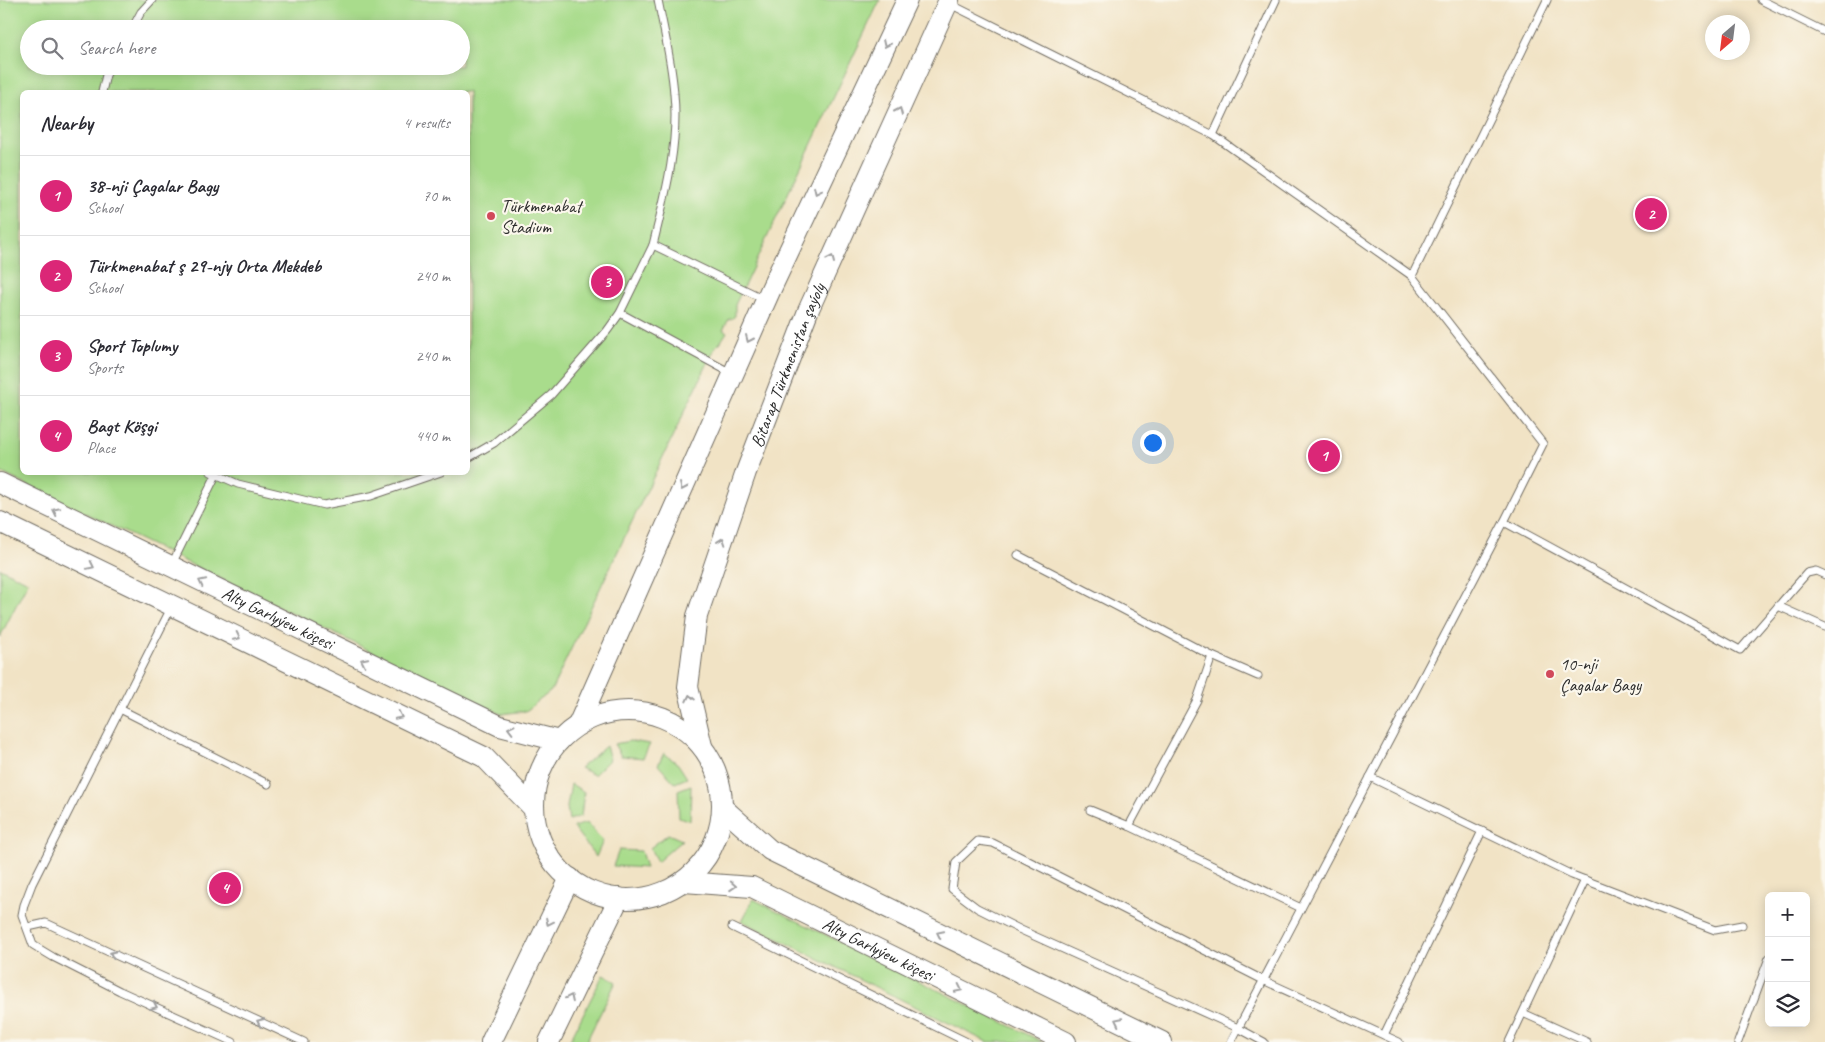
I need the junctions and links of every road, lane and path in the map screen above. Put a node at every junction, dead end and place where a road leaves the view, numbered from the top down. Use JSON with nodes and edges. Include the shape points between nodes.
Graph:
{"nodes":[{"id":1,"x":152,"y":0,"type":"edge"},
{"id":2,"x":658,"y":0,"type":"edge"},
{"id":3,"x":907,"y":0,"type":"edge"},
{"id":4,"x":1276,"y":0,"type":"edge"},
{"id":5,"x":1547,"y":0,"type":"edge"},
{"id":6,"x":1761,"y":0,"type":"edge"},
{"id":7,"x":946,"y":1,"type":"edge"},
{"id":8,"x":137,"y":20,"type":"edge"},
{"id":9,"x":1825,"y":32,"type":"edge"},
{"id":10,"x":106,"y":75,"type":"edge"},
{"id":11,"x":102,"y":90,"type":"edge"},
{"id":12,"x":1213,"y":134,"type":"junction"},
{"id":13,"x":653,"y":245,"type":"junction"},
{"id":14,"x":1412,"y":276,"type":"junction"},
{"id":15,"x":766,"y":300,"type":"junction"},
{"id":16,"x":620,"y":313,"type":"junction"},
{"id":17,"x":734,"y":374,"type":"junction"},
{"id":18,"x":470,"y":457,"type":"edge"},
{"id":19,"x":213,"y":475,"type":"edge"},
{"id":20,"x":216,"y":475,"type":"edge"},
{"id":21,"x":432,"y":475,"type":"edge"},
{"id":22,"x":0,"y":483,"type":"edge"},
{"id":23,"x":0,"y":522,"type":"edge"},
{"id":24,"x":1504,"y":522,"type":"junction"},
{"id":25,"x":1018,"y":554,"type":"dead end"},
{"id":26,"x":171,"y":567,"type":"junction"},
{"id":27,"x":1825,"y":575,"type":"edge"},
{"id":28,"x":172,"y":606,"type":"junction"},
{"id":29,"x":1778,"y":606,"type":"junction"},
{"id":30,"x":1825,"y":627,"type":"edge"},
{"id":31,"x":1212,"y":656,"type":"junction"},
{"id":32,"x":1258,"y":676,"type":"dead end"},
{"id":33,"x":120,"y":709,"type":"junction"},
{"id":34,"x":578,"y":725,"type":"junction"},
{"id":35,"x":559,"y":741,"type":"junction"},
{"id":36,"x":702,"y":746,"type":"junction"},
{"id":37,"x":1370,"y":777,"type":"junction"},
{"id":38,"x":268,"y":784,"type":"dead end"},
{"id":39,"x":723,"y":808,"type":"junction"},
{"id":40,"x":534,"y":809,"type":"junction"},
{"id":41,"x":1090,"y":810,"type":"dead end"},
{"id":42,"x":1129,"y":826,"type":"junction"},
{"id":43,"x":1482,"y":832,"type":"junction"},
{"id":44,"x":570,"y":878,"type":"junction"},
{"id":45,"x":1585,"y":880,"type":"junction"},
{"id":46,"x":684,"y":882,"type":"junction"},
{"id":47,"x":619,"y":898,"type":"junction"},
{"id":48,"x":1301,"y":908,"type":"junction"},
{"id":49,"x":1742,"y":925,"type":"dead end"},
{"id":50,"x":28,"y":927,"type":"junction"},
{"id":51,"x":732,"y":927,"type":"dead end"},
{"id":52,"x":1765,"y":969,"type":"edge"},
{"id":53,"x":1263,"y":980,"type":"junction"},
{"id":54,"x":1523,"y":1013,"type":"junction"},
{"id":55,"x":1238,"y":1028,"type":"junction"},
{"id":56,"x":1384,"y":1035,"type":"junction"},
{"id":57,"x":233,"y":1042,"type":"edge"},
{"id":58,"x":304,"y":1042,"type":"edge"},
{"id":59,"x":492,"y":1042,"type":"edge"},
{"id":60,"x":549,"y":1042,"type":"edge"},
{"id":61,"x":966,"y":1042,"type":"edge"},
{"id":62,"x":1066,"y":1042,"type":"edge"},
{"id":63,"x":1162,"y":1042,"type":"edge"},
{"id":64,"x":1231,"y":1042,"type":"edge"},
{"id":65,"x":1264,"y":1042,"type":"edge"},
{"id":66,"x":1399,"y":1042,"type":"edge"},
{"id":67,"x":1509,"y":1042,"type":"edge"},
{"id":68,"x":1587,"y":1042,"type":"edge"},
{"id":69,"x":1738,"y":1042,"type":"edge"}],
"edges":[{"from":1,"to":8,"type":"lane"},
{"from":2,"to":13,"type":"lane","via":[[674,95],[674,128],[668,182]]},
{"from":3,"to":15,"type":"main road","one_way":true},
{"from":4,"to":12,"type":"lane"},
{"from":5,"to":14,"type":"lane"},
{"from":6,"to":9,"type":"lane"},
{"from":7,"to":12,"type":"lane"},
{"from":36,"to":7,"type":"main road","name":"Bitarap Türkmenistan şaýoly","one_way":true,"via":[[688,687],[696,616],[746,472],[808,311]]},
{"from":10,"to":11,"type":"lane"},
{"from":12,"to":14,"type":"lane"},
{"from":13,"to":15,"type":"lane"},
{"from":13,"to":16,"type":"lane"},
{"from":14,"to":24,"type":"lane","via":[[1543,444]]},
{"from":15,"to":17,"type":"main road","one_way":true},
{"from":16,"to":17,"type":"lane"},
{"from":16,"to":18,"type":"lane","via":[[551,396],[494,443]]},
{"from":17,"to":34,"type":"main road","one_way":true},
{"from":19,"to":26,"type":"lane"},
{"from":20,"to":21,"type":"lane","via":[[238,484],[324,505],[371,496]]},
{"from":26,"to":22,"type":"main road","name":"Alty Garlyýew köçesi","one_way":true},
{"from":23,"to":28,"type":"main road","name":"Alty Garlyýew köçesi","one_way":true},
{"from":24,"to":29,"type":"lane","via":[[1740,650]]},
{"from":24,"to":37,"type":"lane"},
{"from":25,"to":31,"type":"lane"},
{"from":35,"to":26,"type":"main road","name":"Alty Garlyýew köçesi","one_way":true,"via":[[500,726]]},
{"from":27,"to":29,"type":"lane","via":[[1816,571],[1807,573]]},
{"from":28,"to":33,"type":"lane"},
{"from":28,"to":40,"type":"main road","name":"Alty Garlyýew köçesi","one_way":true,"via":[[484,757]]},
{"from":29,"to":30,"type":"lane"},
{"from":31,"to":32,"type":"lane"},
{"from":31,"to":42,"type":"lane","via":[[1197,700]]},
{"from":33,"to":38,"type":"lane"},
{"from":33,"to":50,"type":"lane","via":[[24,905],[22,915]]},
{"from":34,"to":35,"type":"main road"},
{"from":34,"to":36,"type":"main road","via":[[603,714],[630,711],[657,715],[681,727]]},
{"from":35,"to":40,"type":"main road","via":[[544,761],[536,784]]},
{"from":36,"to":39,"type":"main road","via":[[714,765],[721,786]]},
{"from":37,"to":43,"type":"lane"},
{"from":37,"to":48,"type":"lane"},
{"from":39,"to":46,"type":"main road","via":[[718,836],[704,862]]},
{"from":63,"to":39,"type":"main road","one_way":true,"via":[[770,850]]},
{"from":40,"to":44,"type":"main road","via":[[540,839],[555,865]]},
{"from":41,"to":42,"type":"lane"},
{"from":42,"to":48,"type":"lane"},
{"from":43,"to":45,"type":"lane"},
{"from":43,"to":56,"type":"lane"},
{"from":44,"to":47,"type":"main road","via":[[580,887]]},
{"from":44,"to":59,"type":"main road","one_way":true},
{"from":45,"to":49,"type":"lane","via":[[1715,930]]},
{"from":45,"to":54,"type":"lane"},
{"from":46,"to":47,"type":"main road","via":[[664,893],[643,899]]},
{"from":46,"to":62,"type":"main road","name":"Alty Garlyýew köçesi","one_way":true,"via":[[752,887]]},
{"from":60,"to":47,"type":"main road","one_way":true},
{"from":48,"to":53,"type":"lane"},
{"from":50,"to":57,"type":"lane","one_way":true,"via":[[33,945],[53,958]]},
{"from":58,"to":50,"type":"lane","one_way":true,"via":[[46,923]]},
{"from":51,"to":61,"type":"lane"},
{"from":52,"to":69,"type":"lane"},
{"from":53,"to":55,"type":"lane"},
{"from":53,"to":55,"type":"lane","via":[[992,843],[978,841],[956,862],[952,889],[977,908]]},
{"from":53,"to":56,"type":"lane"},
{"from":54,"to":67,"type":"lane"},
{"from":54,"to":68,"type":"lane"},
{"from":55,"to":64,"type":"lane"},
{"from":55,"to":65,"type":"lane"},
{"from":56,"to":66,"type":"lane"}]}
